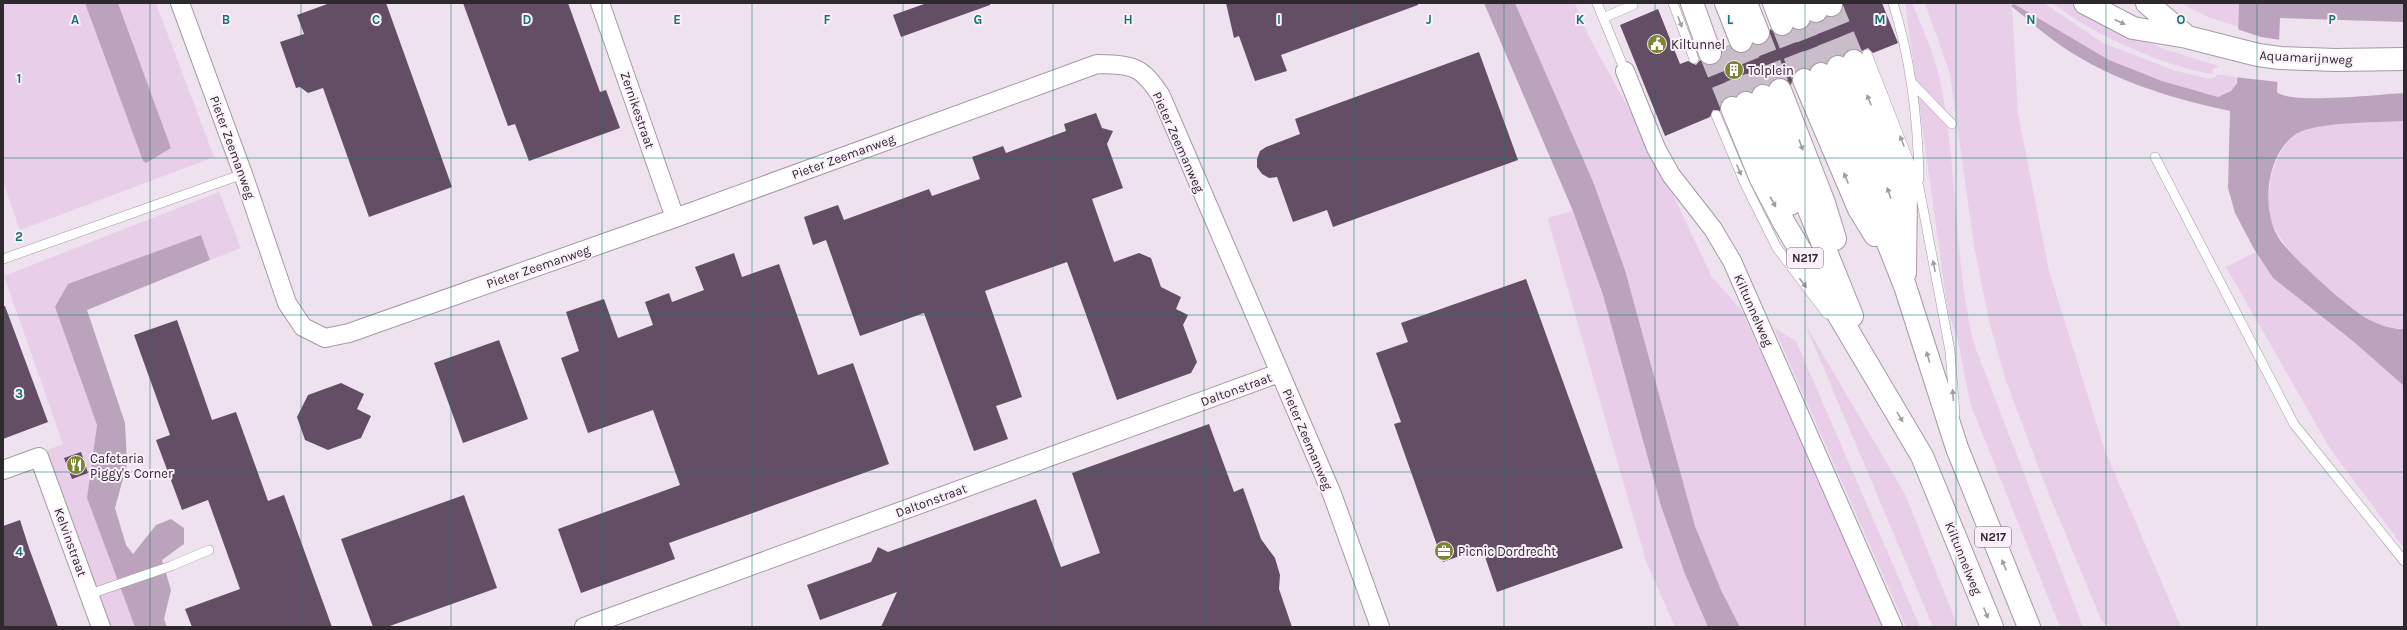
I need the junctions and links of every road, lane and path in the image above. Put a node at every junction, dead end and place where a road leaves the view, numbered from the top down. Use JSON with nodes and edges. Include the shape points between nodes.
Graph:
{"nodes":[{"id":1,"x":180,"y":3,"type":"edge"},
{"id":2,"x":600,"y":3,"type":"edge"},
{"id":3,"x":1597,"y":3,"type":"edge"},
{"id":4,"x":1632,"y":3,"type":"edge"},
{"id":5,"x":1673,"y":3,"type":"edge"},
{"id":6,"x":1692,"y":3,"type":"edge"},
{"id":7,"x":1707,"y":3,"type":"edge"},
{"id":8,"x":1726,"y":3,"type":"edge"},
{"id":9,"x":1746,"y":3,"type":"edge"},
{"id":10,"x":1774,"y":3,"type":"edge"},
{"id":11,"x":1893,"y":3,"type":"edge"},
{"id":12,"x":2085,"y":3,"type":"edge"},
{"id":13,"x":2147,"y":3,"type":"edge"},
{"id":14,"x":1809,"y":10,"type":"edge"},
{"id":15,"x":1603,"y":18,"type":"junction"},
{"id":16,"x":2187,"y":36,"type":"junction"},
{"id":17,"x":1725,"y":46,"type":"junction"},
{"id":18,"x":2404,"y":59,"type":"edge"},
{"id":19,"x":1837,"y":67,"type":"junction"},
{"id":20,"x":1625,"y":71,"type":"joint"},
{"id":21,"x":1911,"y":82,"type":"junction"},
{"id":22,"x":1952,"y":124,"type":"dead end"},
{"id":23,"x":2155,"y":157,"type":"dead end"},
{"id":24,"x":243,"y":174,"type":"junction"},
{"id":25,"x":1919,"y":187,"type":"junction"},
{"id":26,"x":675,"y":218,"type":"junction"},
{"id":27,"x":3,"y":259,"type":"edge"},
{"id":28,"x":1905,"y":286,"type":"junction"},
{"id":29,"x":1279,"y":373,"type":"junction"},
{"id":30,"x":1880,"y":384,"type":"junction"},
{"id":31,"x":1957,"y":448,"type":"junction"},
{"id":32,"x":3,"y":470,"type":"edge"},
{"id":33,"x":209,"y":550,"type":"dead end"},
{"id":34,"x":2404,"y":561,"type":"edge"},
{"id":35,"x":90,"y":594,"type":"junction"},
{"id":36,"x":101,"y":627,"type":"edge"},
{"id":37,"x":584,"y":627,"type":"edge"},
{"id":38,"x":1380,"y":627,"type":"edge"},
{"id":39,"x":1893,"y":627,"type":"edge"},
{"id":40,"x":1992,"y":627,"type":"edge"},
{"id":41,"x":2029,"y":627,"type":"edge"}],
"edges":[{"from":1,"to":24,"type":"street","name":"Pieter Zeemanweg"},
{"from":2,"to":26,"type":"street","name":"Zernikestraat"},
{"from":3,"to":15,"type":"lane","name":"Kiltunnelweg"},
{"from":4,"to":15,"type":"lane","via":[[1633,5]]},
{"from":5,"to":17,"type":"lane","one_way":true},
{"from":6,"to":17,"type":"main road"},
{"from":7,"to":17,"type":"main road"},
{"from":8,"to":17,"type":"main road"},
{"from":9,"to":17,"type":"main road"},
{"from":10,"to":14,"type":"main road"},
{"from":11,"to":21,"type":"lane"},
{"from":12,"to":16,"type":"main road","name":"Aquamarijnweg","one_way":true,"via":[[2133,28]]},
{"from":13,"to":16,"type":"main road","name":"Aquamarijnweg"},
{"from":15,"to":20,"type":"lane","name":"Kiltunnelweg"},
{"from":16,"to":18,"type":"main road","name":"Aquamarijnweg","via":[[2258,55],[2297,59]]},
{"from":25,"to":19,"type":"lane","number":"N217","one_way":true},
{"from":28,"to":19,"type":"main road","number":"N217","one_way":true,"via":[[1890,196]]},
{"from":28,"to":19,"type":"main road","number":"N217","one_way":true,"via":[[1859,209]]},
{"from":20,"to":39,"type":"street","name":"Kiltunnelweg","via":[[1656,148],[1671,175],[1713,229],[1732,261]]},
{"from":21,"to":22,"type":"lane"},
{"from":21,"to":25,"type":"lane","via":[[1918,144]]},
{"from":23,"to":34,"type":"lane","via":[[2294,424]]},
{"from":24,"to":26,"type":"street","name":"Pieter Zeemanweg","via":[[287,303],[303,327],[325,338],[349,333]]},
{"from":24,"to":27,"type":"lane"},
{"from":31,"to":25,"type":"lane","number":"N217","one_way":true,"via":[[1950,352]]},
{"from":26,"to":29,"type":"street","name":"Pieter Zeemanweg","via":[[1097,64],[1125,65],[1148,76],[1161,96]]},
{"from":31,"to":28,"type":"main road","number":"N217","one_way":true},
{"from":29,"to":37,"type":"street","name":"Daltonstraat"},
{"from":29,"to":38,"type":"street","name":"Pieter Zeemanweg","via":[[1332,494]]},
{"from":30,"to":30,"type":"main road","name":"Kiltunnelweg","number":"N217","via":[[1761,179],[1747,102],[1824,203]]},
{"from":30,"to":40,"type":"main road","name":"Kiltunnelweg","number":"N217","one_way":true,"via":[[1922,456]]},
{"from":41,"to":31,"type":"main road","number":"N217","one_way":true},
{"from":32,"to":35,"type":"street","name":"Kelvinstraat","via":[[39,456]]},
{"from":33,"to":35,"type":"lane"},
{"from":35,"to":36,"type":"street","name":"Kelvinstraat"}]}
